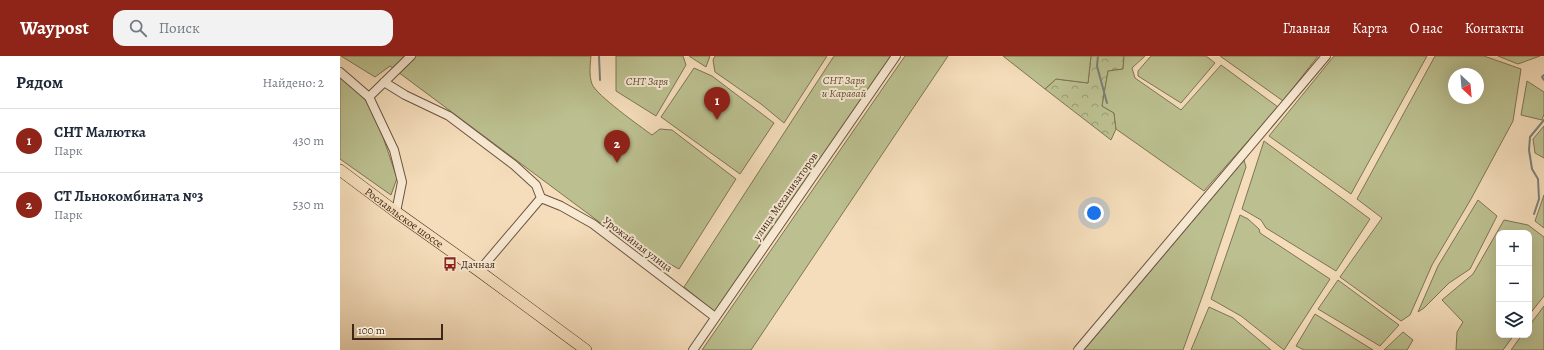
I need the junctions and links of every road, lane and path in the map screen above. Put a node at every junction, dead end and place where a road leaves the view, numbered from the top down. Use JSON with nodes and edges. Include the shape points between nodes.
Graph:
{"nodes":[{"id":1,"x":411,"y":56,"type":"edge"},
{"id":2,"x":896,"y":56,"type":"edge"},
{"id":3,"x":1326,"y":56,"type":"edge"},
{"id":4,"x":340,"y":72,"type":"edge"},
{"id":5,"x":384,"y":82,"type":"junction"},
{"id":6,"x":369,"y":97,"type":"junction"},
{"id":7,"x":340,"y":170,"type":"edge"},
{"id":8,"x":540,"y":198,"type":"junction"},
{"id":9,"x":396,"y":212,"type":"junction"},
{"id":10,"x":479,"y":271,"type":"junction"},
{"id":11,"x":715,"y":317,"type":"junction"},
{"id":12,"x":586,"y":350,"type":"edge"},
{"id":13,"x":694,"y":350,"type":"edge"},
{"id":14,"x":1078,"y":350,"type":"edge"}],
"edges":[{"from":1,"to":5,"type":"street"},
{"from":2,"to":11,"type":"street","name":"улица Механизаторов"},
{"from":3,"to":14,"type":"street"},
{"from":4,"to":6,"type":"street"},
{"from":5,"to":6,"type":"street"},
{"from":5,"to":8,"type":"street","via":[[449,116],[514,165],[536,185]]},
{"from":6,"to":9,"type":"street","via":[[394,150],[399,169],[402,182]]},
{"from":7,"to":9,"type":"main road","name":"Рославльское шоссе"},
{"from":8,"to":10,"type":"street"},
{"from":8,"to":11,"type":"street","name":"Урожайная улица","via":[[561,206],[593,224]]},
{"from":9,"to":10,"type":"main road","name":"Рославльское шоссе"},
{"from":10,"to":12,"type":"main road","name":"Рославльское шоссе"},
{"from":11,"to":13,"type":"street","name":"улица Механизаторов"}]}
